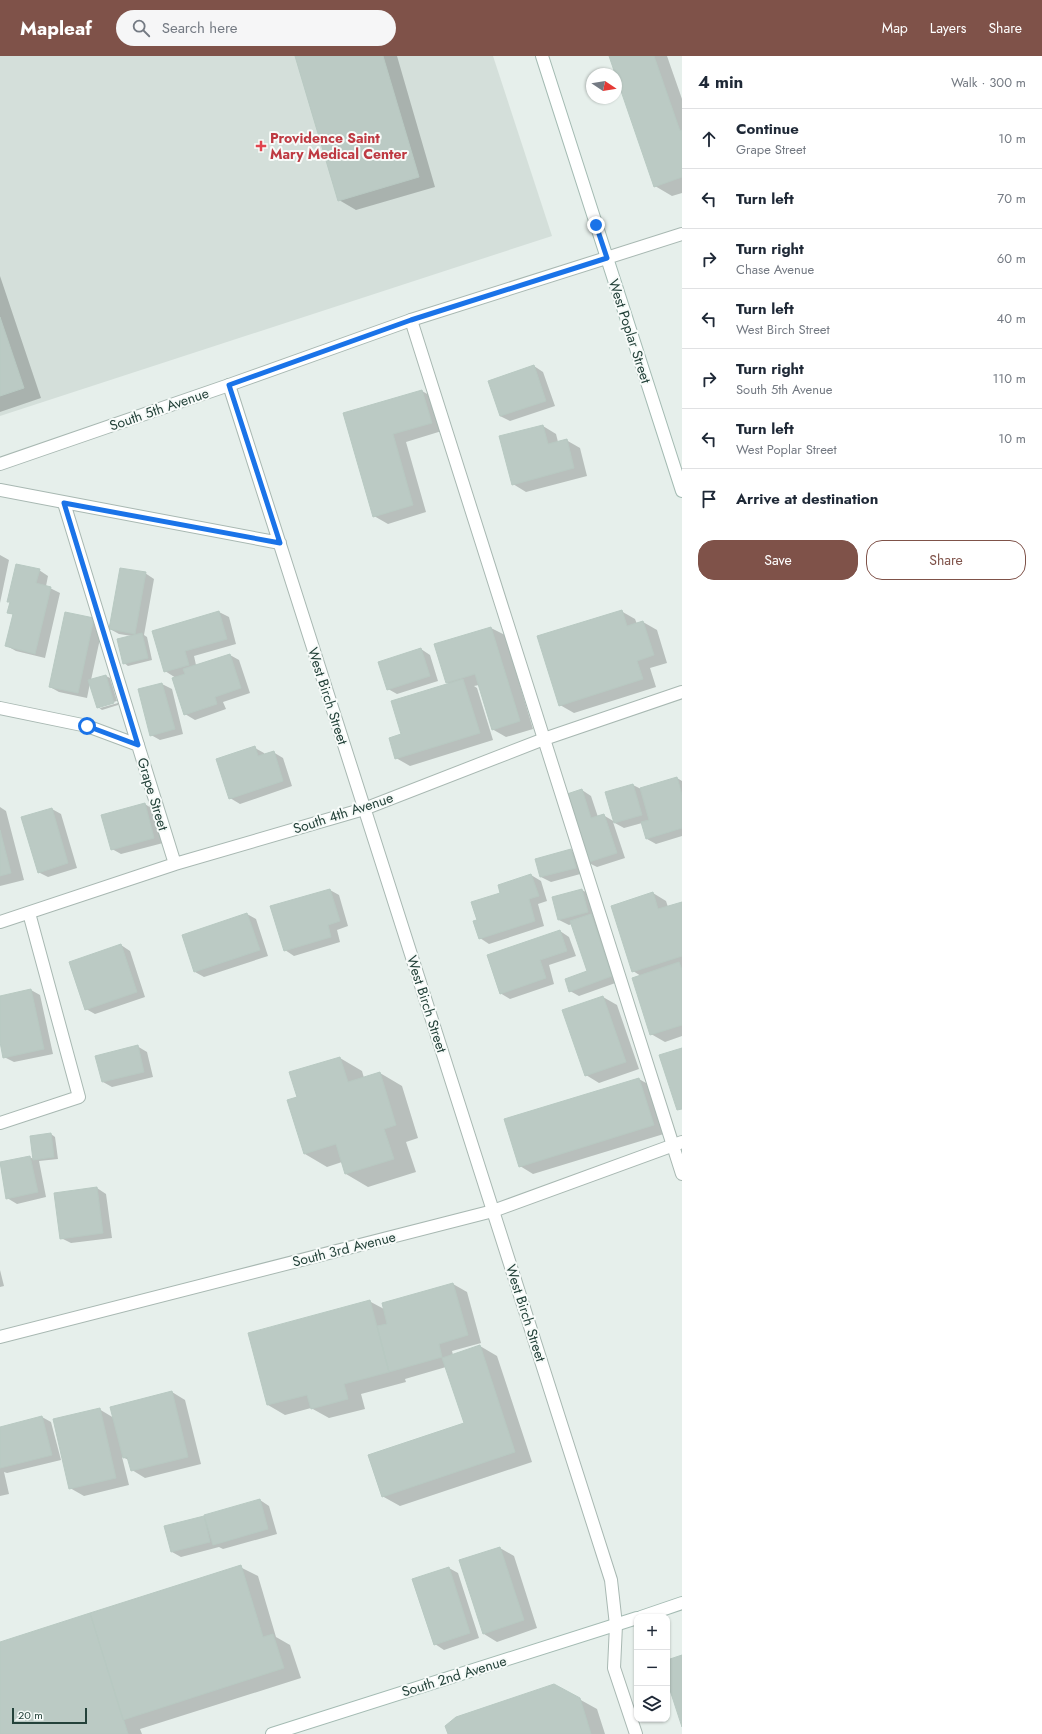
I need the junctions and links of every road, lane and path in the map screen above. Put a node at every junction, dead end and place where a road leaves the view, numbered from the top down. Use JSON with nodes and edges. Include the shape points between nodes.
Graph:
{"nodes":[{"id":1,"x":542,"y":56,"type":"edge"},
{"id":2,"x":682,"y":234,"type":"edge"},
{"id":3,"x":607,"y":258,"type":"junction"},
{"id":4,"x":411,"y":320,"type":"junction"},
{"id":5,"x":229,"y":385,"type":"junction"},
{"id":6,"x":0,"y":464,"type":"edge"},
{"id":7,"x":0,"y":490,"type":"edge"},
{"id":8,"x":682,"y":491,"type":"edge"},
{"id":9,"x":64,"y":503,"type":"junction"},
{"id":10,"x":280,"y":543,"type":"junction"},
{"id":11,"x":682,"y":692,"type":"edge"},
{"id":12,"x":0,"y":708,"type":"edge"},
{"id":13,"x":544,"y":738,"type":"junction"},
{"id":14,"x":138,"y":745,"type":"junction"},
{"id":15,"x":364,"y":809,"type":"junction"},
{"id":16,"x":175,"y":864,"type":"junction"},
{"id":17,"x":29,"y":913,"type":"junction"},
{"id":18,"x":0,"y":922,"type":"edge"},
{"id":19,"x":0,"y":1123,"type":"edge"},
{"id":20,"x":677,"y":1144,"type":"edge"},
{"id":21,"x":682,"y":1174,"type":"edge"},
{"id":22,"x":493,"y":1211,"type":"junction"},
{"id":23,"x":0,"y":1337,"type":"edge"},
{"id":24,"x":682,"y":1603,"type":"edge"},
{"id":25,"x":650,"y":1614,"type":"edge"},
{"id":26,"x":634,"y":1619,"type":"edge"},
{"id":27,"x":616,"y":1626,"type":"junction"},
{"id":28,"x":272,"y":1734,"type":"edge"},
{"id":29,"x":636,"y":1734,"type":"edge"}],
"edges":[{"from":1,"to":3,"type":"street","name":"West Poplar Street"},
{"from":2,"to":3,"type":"street","name":"South 5th Avenue"},
{"from":3,"to":4,"type":"street","name":"South 5th Avenue"},
{"from":3,"to":8,"type":"street","name":"West Poplar Street"},
{"from":4,"to":5,"type":"street","name":"South 5th Avenue"},
{"from":4,"to":13,"type":"street"},
{"from":5,"to":6,"type":"street","name":"South 5th Avenue"},
{"from":5,"to":10,"type":"street","name":"West Birch Street"},
{"from":7,"to":9,"type":"street"},
{"from":9,"to":10,"type":"street"},
{"from":9,"to":14,"type":"street"},
{"from":10,"to":15,"type":"street","name":"West Birch Street"},
{"from":11,"to":13,"type":"street","name":"South 4th Avenue"},
{"from":12,"to":14,"type":"street","name":"Grape Street","via":[[87,726]]},
{"from":13,"to":15,"type":"street","name":"South 4th Avenue"},
{"from":13,"to":20,"type":"street"},
{"from":14,"to":16,"type":"street","name":"Grape Street"},
{"from":15,"to":16,"type":"street","name":"South 4th Avenue"},
{"from":15,"to":22,"type":"street","name":"West Birch Street"},
{"from":16,"to":17,"type":"street","name":"South 4th Avenue"},
{"from":17,"to":18,"type":"street","name":"South 4th Avenue"},
{"from":17,"to":19,"type":"street","via":[[79,1097]]},
{"from":20,"to":21,"type":"street"},
{"from":20,"to":22,"type":"street","name":"South 3rd Avenue"},
{"from":22,"to":23,"type":"street","name":"South 3rd Avenue"},
{"from":22,"to":27,"type":"street","name":"West Birch Street","via":[[611,1580]]},
{"from":24,"to":25,"type":"street"},
{"from":26,"to":27,"type":"street","name":"South 2nd Avenue"},
{"from":27,"to":28,"type":"street","name":"South 2nd Avenue"},
{"from":27,"to":29,"type":"street","name":"West Birch Street","via":[[614,1668]]}]}
